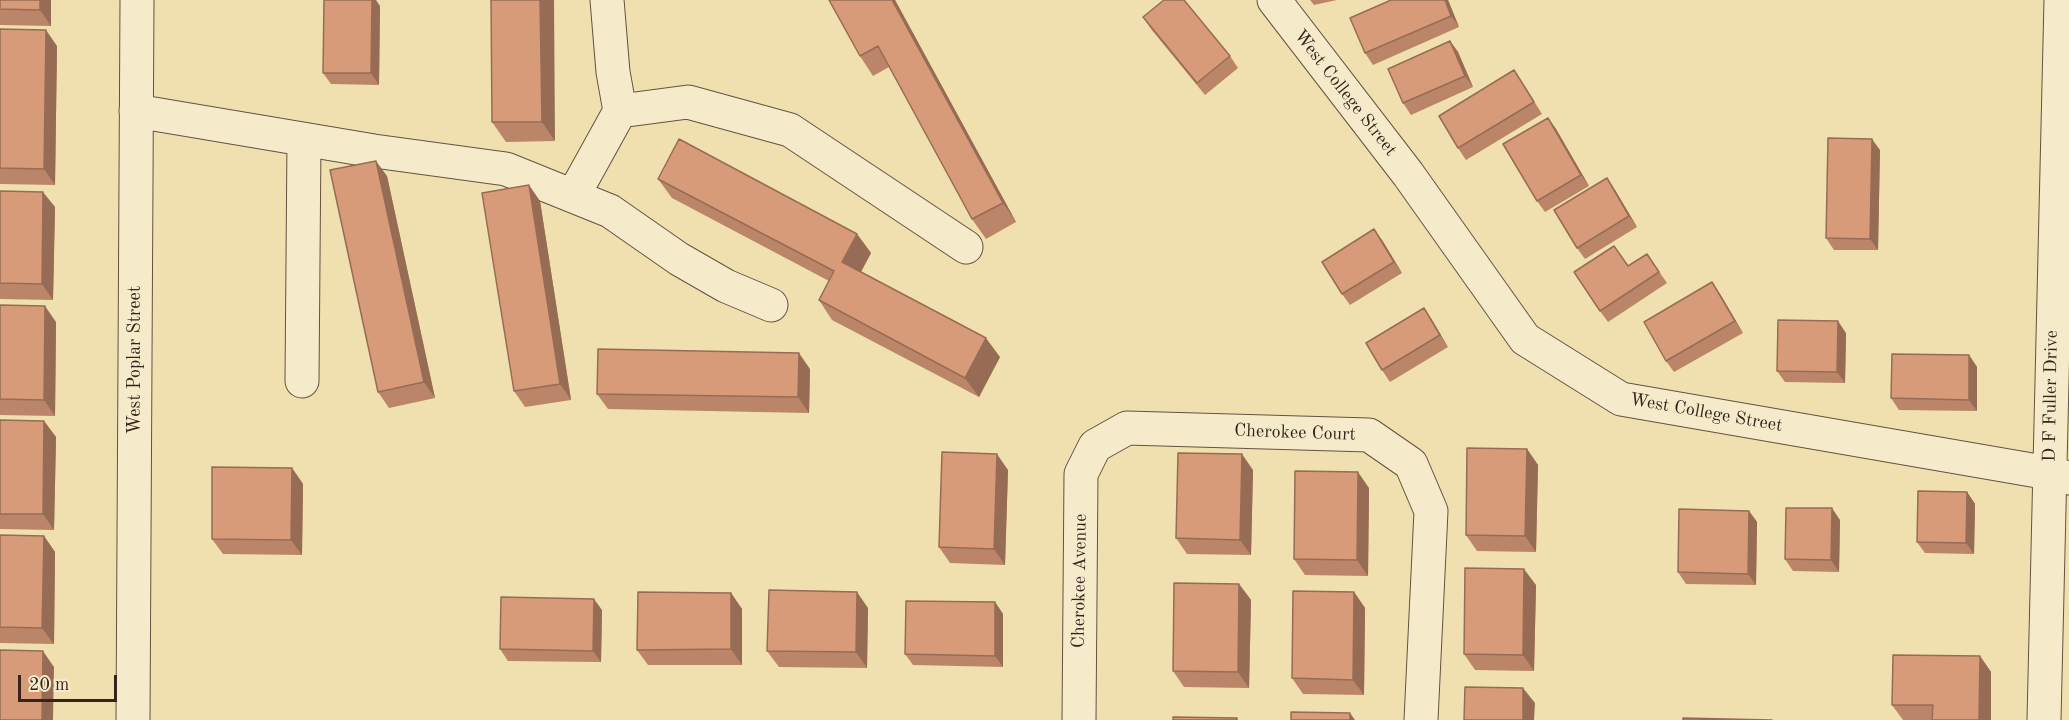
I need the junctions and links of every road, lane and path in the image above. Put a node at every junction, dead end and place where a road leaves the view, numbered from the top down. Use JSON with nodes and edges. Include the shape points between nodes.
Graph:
{"nodes":[{"id":1,"x":137,"y":0,"type":"edge"},
{"id":2,"x":607,"y":0,"type":"edge"},
{"id":3,"x":1274,"y":0,"type":"edge"},
{"id":4,"x":2061,"y":0,"type":"edge"},
{"id":5,"x":136,"y":111,"type":"junction"},
{"id":6,"x":620,"y":111,"type":"junction"},
{"id":7,"x":304,"y":140,"type":"junction"},
{"id":8,"x":573,"y":196,"type":"junction"},
{"id":9,"x":966,"y":247,"type":"dead end"},
{"id":10,"x":771,"y":306,"type":"dead end"},
{"id":11,"x":302,"y":381,"type":"dead end"},
{"id":12,"x":1095,"y":446,"type":"joint"},
{"id":13,"x":2059,"y":475,"type":"edge"},
{"id":14,"x":133,"y":720,"type":"edge"},
{"id":15,"x":1078,"y":720,"type":"edge"},
{"id":16,"x":1421,"y":720,"type":"edge"},
{"id":17,"x":2044,"y":720,"type":"edge"}],
"edges":[{"from":1,"to":5,"type":"street","name":"West Poplar Street"},
{"from":2,"to":6,"type":"street"},
{"from":3,"to":13,"type":"street","name":"West College Street","via":[[1408,174],[1525,339],[1621,399]]},
{"from":4,"to":13,"type":"street","name":"D F Fuller Drive"},
{"from":5,"to":7,"type":"street"},
{"from":5,"to":14,"type":"street","name":"West Poplar Street"},
{"from":6,"to":8,"type":"street"},
{"from":6,"to":9,"type":"street","via":[[688,102],[790,130]]},
{"from":7,"to":8,"type":"street","via":[[506,169]]},
{"from":7,"to":11,"type":"street"},
{"from":8,"to":10,"type":"street","via":[[610,211],[698,270]]},
{"from":12,"to":15,"type":"street","name":"Cherokee Avenue","via":[[1081,474]]},
{"from":12,"to":16,"type":"street","name":"Cherokee Court","via":[[1127,428],[1369,435],[1411,464],[1431,511]]},
{"from":13,"to":17,"type":"street","name":"D F Fuller Drive"}]}
